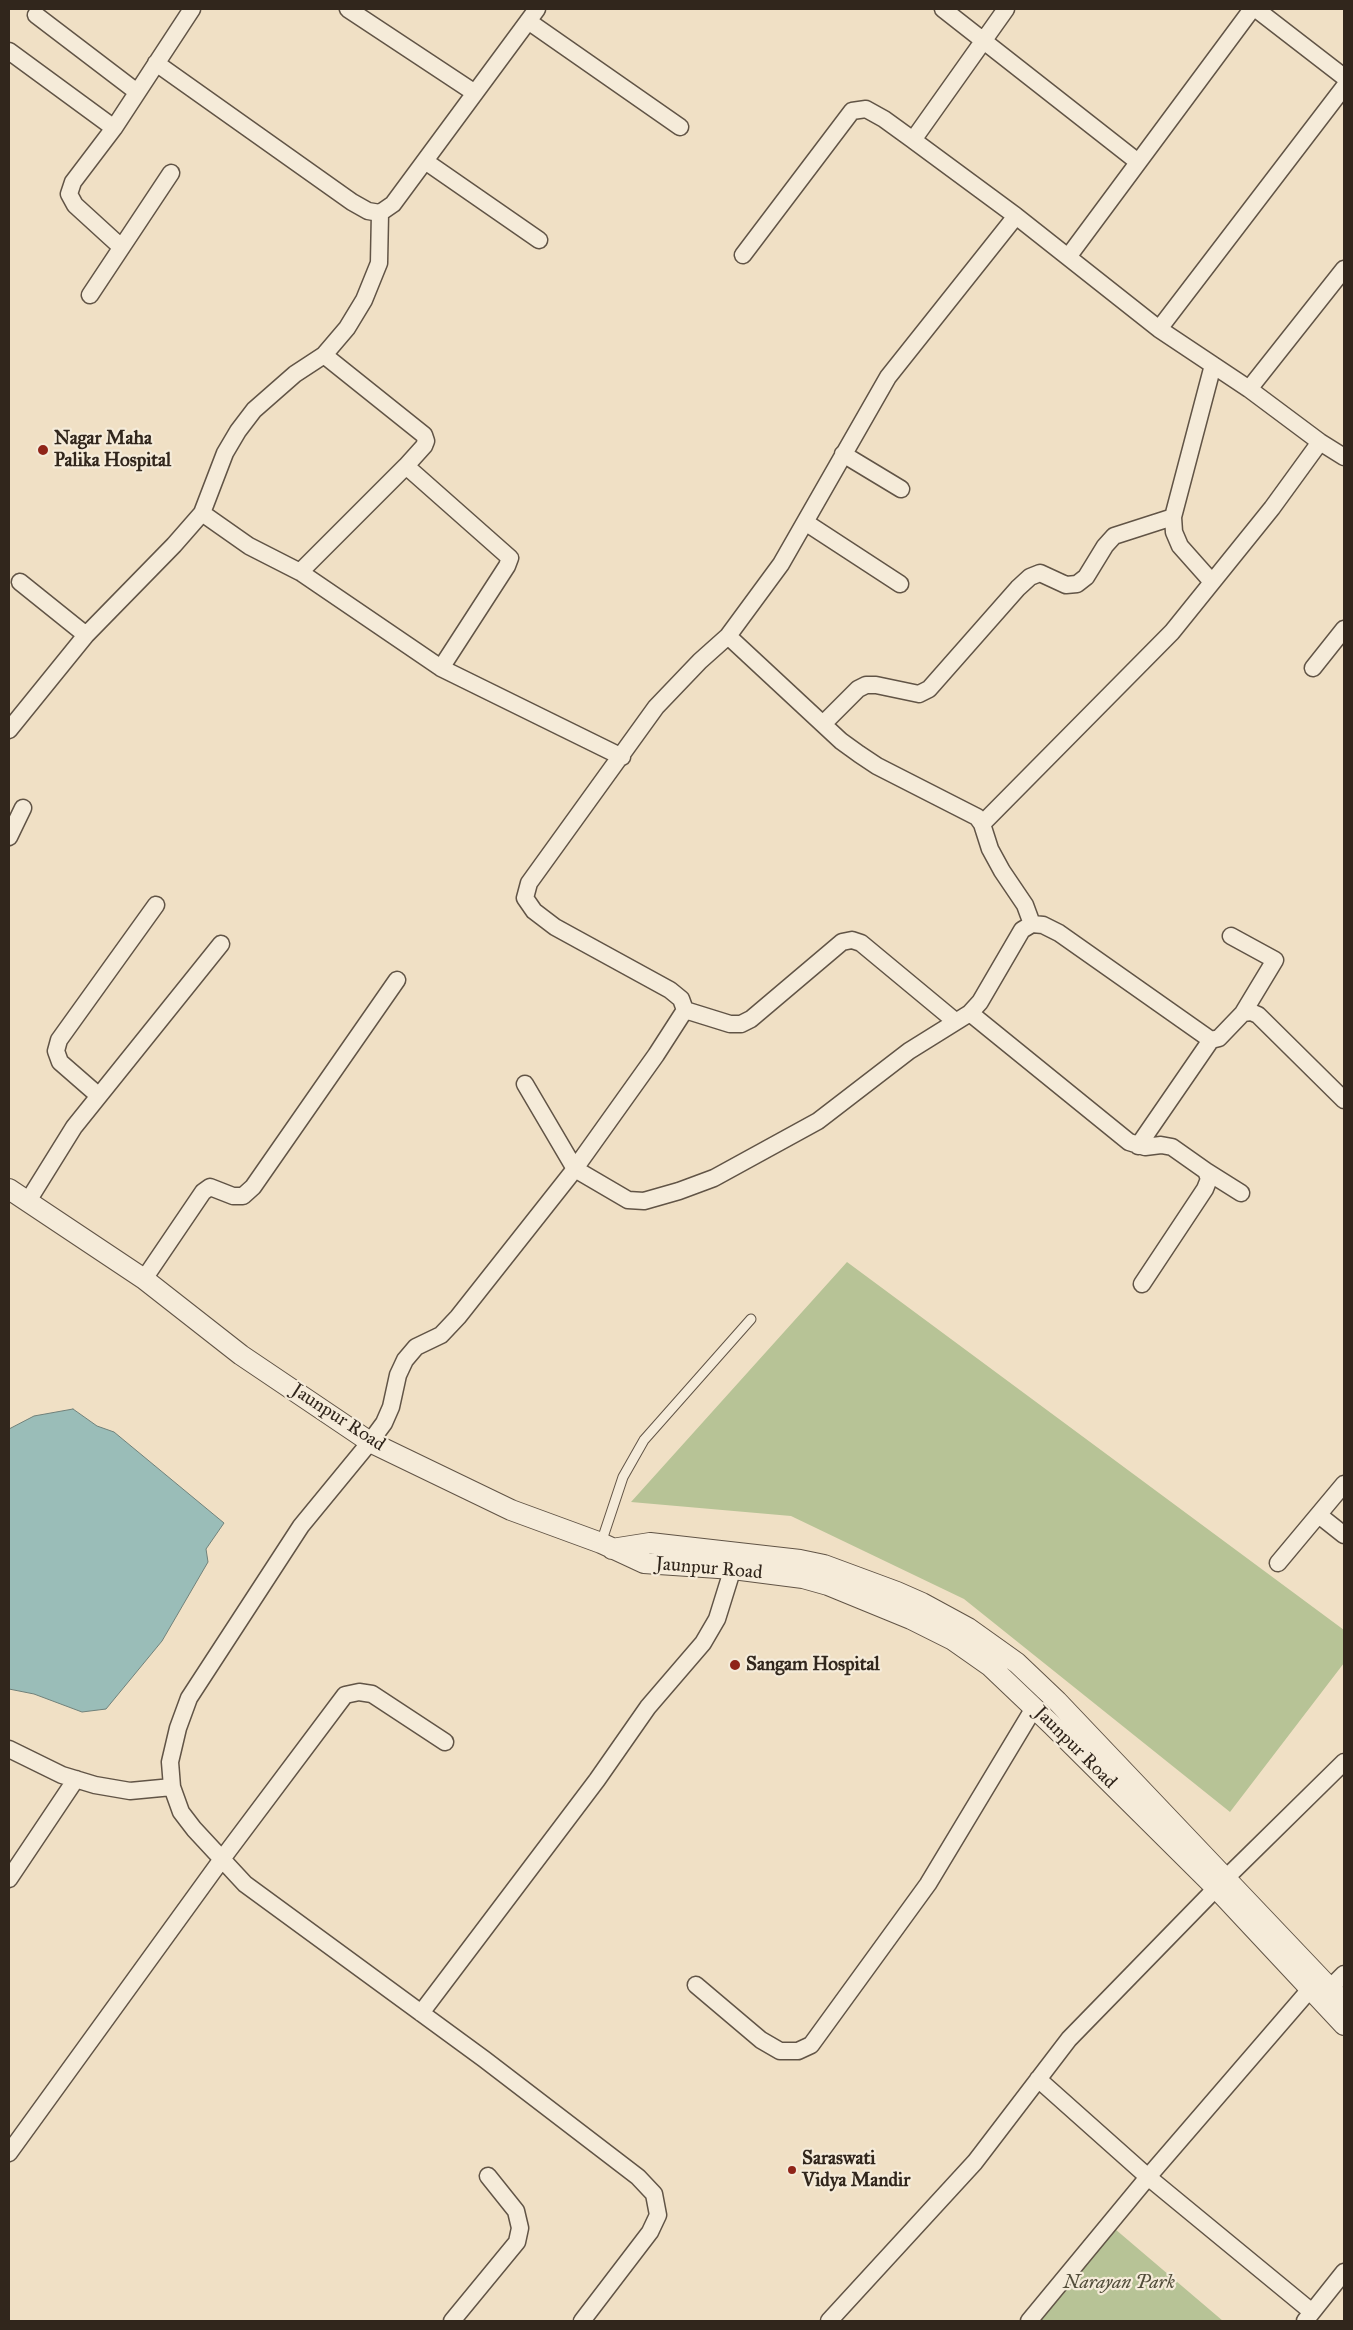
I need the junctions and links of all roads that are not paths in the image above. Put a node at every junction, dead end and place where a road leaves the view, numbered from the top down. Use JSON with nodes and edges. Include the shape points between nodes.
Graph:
{"nodes":[{"id":1,"x":192,"y":9,"type":"edge"},
{"id":2,"x":348,"y":9,"type":"edge"},
{"id":3,"x":943,"y":9,"type":"edge"},
{"id":4,"x":1006,"y":9,"type":"edge"},
{"id":5,"x":1252,"y":9,"type":"edge"},
{"id":6,"x":1256,"y":9,"type":"edge"},
{"id":7,"x":36,"y":15,"type":"dead end"},
{"id":8,"x":532,"y":15,"type":"edge"},
{"id":9,"x":983,"y":41,"type":"junction"},
{"id":10,"x":9,"y":51,"type":"edge"},
{"id":11,"x":156,"y":63,"type":"junction"},
{"id":12,"x":1344,"y":77,"type":"edge"},
{"id":13,"x":1344,"y":86,"type":"edge"},
{"id":14,"x":137,"y":92,"type":"junction"},
{"id":15,"x":475,"y":92,"type":"junction"},
{"id":16,"x":680,"y":127,"type":"dead end"},
{"id":17,"x":114,"y":128,"type":"junction"},
{"id":18,"x":913,"y":140,"type":"junction"},
{"id":19,"x":424,"y":161,"type":"junction"},
{"id":20,"x":1138,"y":162,"type":"junction"},
{"id":21,"x":171,"y":173,"type":"dead end"},
{"id":22,"x":380,"y":213,"type":"junction"},
{"id":23,"x":1016,"y":216,"type":"junction"},
{"id":24,"x":539,"y":240,"type":"dead end"},
{"id":25,"x":122,"y":247,"type":"junction"},
{"id":26,"x":743,"y":255,"type":"dead end"},
{"id":27,"x":1068,"y":257,"type":"junction"},
{"id":28,"x":1344,"y":269,"type":"edge"},
{"id":29,"x":90,"y":295,"type":"dead end"},
{"id":30,"x":1159,"y":329,"type":"junction"},
{"id":31,"x":324,"y":355,"type":"junction"},
{"id":32,"x":1213,"y":365,"type":"junction"},
{"id":33,"x":1249,"y":389,"type":"junction"},
{"id":34,"x":1320,"y":442,"type":"junction"},
{"id":35,"x":843,"y":454,"type":"junction"},
{"id":36,"x":1344,"y":457,"type":"edge"},
{"id":37,"x":406,"y":466,"type":"junction"},
{"id":38,"x":900,"y":490,"type":"dead end"},
{"id":39,"x":202,"y":513,"type":"junction"},
{"id":40,"x":1173,"y":518,"type":"junction"},
{"id":41,"x":805,"y":522,"type":"junction"},
{"id":42,"x":300,"y":572,"type":"junction"},
{"id":43,"x":20,"y":582,"type":"dead end"},
{"id":44,"x":1212,"y":582,"type":"junction"},
{"id":45,"x":900,"y":584,"type":"dead end"},
{"id":46,"x":1344,"y":629,"type":"edge"},
{"id":47,"x":86,"y":635,"type":"junction"},
{"id":48,"x":728,"y":636,"type":"junction"},
{"id":49,"x":441,"y":668,"type":"junction"},
{"id":50,"x":1313,"y":668,"type":"dead end"},
{"id":51,"x":823,"y":724,"type":"junction"},
{"id":52,"x":9,"y":730,"type":"edge"},
{"id":53,"x":622,"y":757,"type":"junction"},
{"id":54,"x":23,"y":808,"type":"dead end"},
{"id":55,"x":982,"y":824,"type":"junction"},
{"id":56,"x":9,"y":837,"type":"edge"},
{"id":57,"x":156,"y":905,"type":"dead end"},
{"id":58,"x":1032,"y":924,"type":"junction"},
{"id":59,"x":1232,"y":936,"type":"dead end"},
{"id":60,"x":222,"y":944,"type":"dead end"},
{"id":61,"x":397,"y":980,"type":"dead end"},
{"id":62,"x":685,"y":1010,"type":"junction"},
{"id":63,"x":970,"y":1012,"type":"junction"},
{"id":64,"x":1243,"y":1013,"type":"junction"},
{"id":65,"x":955,"y":1021,"type":"junction"},
{"id":66,"x":1211,"y":1040,"type":"junction"},
{"id":67,"x":525,"y":1084,"type":"dead end"},
{"id":68,"x":99,"y":1096,"type":"junction"},
{"id":69,"x":1344,"y":1100,"type":"edge"},
{"id":70,"x":1138,"y":1146,"type":"junction"},
{"id":71,"x":574,"y":1169,"type":"junction"},
{"id":72,"x":1206,"y":1172,"type":"junction"},
{"id":73,"x":9,"y":1189,"type":"edge"},
{"id":74,"x":1240,"y":1193,"type":"dead end"},
{"id":75,"x":28,"y":1202,"type":"junction"},
{"id":76,"x":144,"y":1279,"type":"junction"},
{"id":77,"x":1142,"y":1284,"type":"dead end"},
{"id":78,"x":751,"y":1319,"type":"dead end"},
{"id":79,"x":370,"y":1442,"type":"junction"},
{"id":80,"x":1344,"y":1484,"type":"edge"},
{"id":81,"x":1320,"y":1516,"type":"junction"},
{"id":82,"x":1344,"y":1535,"type":"edge"},
{"id":83,"x":606,"y":1546,"type":"junction"},
{"id":84,"x":735,"y":1561,"type":"junction"},
{"id":85,"x":1278,"y":1563,"type":"dead end"},
{"id":86,"x":1034,"y":1708,"type":"junction"},
{"id":87,"x":445,"y":1742,"type":"dead end"},
{"id":88,"x":9,"y":1749,"type":"edge"},
{"id":89,"x":1344,"y":1762,"type":"edge"},
{"id":90,"x":76,"y":1779,"type":"junction"},
{"id":91,"x":172,"y":1786,"type":"junction"},
{"id":92,"x":222,"y":1859,"type":"junction"},
{"id":93,"x":9,"y":1878,"type":"edge"},
{"id":94,"x":1221,"y":1883,"type":"junction"},
{"id":95,"x":1344,"y":1974,"type":"edge"},
{"id":96,"x":1320,"y":1984,"type":"junction"},
{"id":97,"x":696,"y":1985,"type":"dead end"},
{"id":98,"x":1344,"y":2002,"type":"edge"},
{"id":99,"x":421,"y":2013,"type":"junction"},
{"id":100,"x":1344,"y":2025,"type":"edge"},
{"id":101,"x":1038,"y":2079,"type":"junction"},
{"id":102,"x":9,"y":2153,"type":"edge"},
{"id":103,"x":488,"y":2176,"type":"dead end"},
{"id":104,"x":1148,"y":2177,"type":"junction"},
{"id":105,"x":1344,"y":2272,"type":"edge"},
{"id":106,"x":1309,"y":2316,"type":"edge"},
{"id":107,"x":452,"y":2321,"type":"edge"},
{"id":108,"x":582,"y":2321,"type":"edge"},
{"id":109,"x":829,"y":2321,"type":"edge"},
{"id":110,"x":1029,"y":2321,"type":"edge"}],
"edges":[{"from":1,"to":11,"type":"street"},
{"from":2,"to":15,"type":"street"},
{"from":3,"to":9,"type":"street"},
{"from":4,"to":9,"type":"street"},
{"from":5,"to":20,"type":"street"},
{"from":6,"to":12,"type":"street"},
{"from":7,"to":14,"type":"street"},
{"from":8,"to":15,"type":"street"},
{"from":8,"to":16,"type":"street"},
{"from":9,"to":18,"type":"street"},
{"from":9,"to":20,"type":"street"},
{"from":10,"to":17,"type":"street"},
{"from":11,"to":14,"type":"street"},
{"from":11,"to":22,"type":"street","via":[[352,202],[368,211]]},
{"from":13,"to":30,"type":"street"},
{"from":14,"to":17,"type":"street"},
{"from":15,"to":19,"type":"street"},
{"from":17,"to":25,"type":"street","via":[[73,182],[69,194],[75,205]]},
{"from":18,"to":23,"type":"street"},
{"from":18,"to":26,"type":"street","via":[[866,109],[852,110]]},
{"from":19,"to":22,"type":"street","via":[[393,204]]},
{"from":19,"to":24,"type":"street"},
{"from":20,"to":27,"type":"street"},
{"from":21,"to":25,"type":"street"},
{"from":22,"to":31,"type":"street","via":[[379,262],[364,300],[347,328]]},
{"from":23,"to":27,"type":"street"},
{"from":23,"to":35,"type":"street","via":[[888,377]]},
{"from":25,"to":29,"type":"street"},
{"from":27,"to":30,"type":"street"},
{"from":28,"to":33,"type":"street"},
{"from":30,"to":32,"type":"street"},
{"from":31,"to":37,"type":"street","via":[[424,436],[424,446]]},
{"from":31,"to":39,"type":"street","via":[[295,374],[254,410],[225,453]]},
{"from":32,"to":33,"type":"street"},
{"from":32,"to":40,"type":"street"},
{"from":33,"to":34,"type":"street"},
{"from":34,"to":36,"type":"street"},
{"from":34,"to":44,"type":"street"},
{"from":35,"to":38,"type":"street"},
{"from":35,"to":41,"type":"street"},
{"from":37,"to":42,"type":"street"},
{"from":37,"to":49,"type":"street","via":[[510,558]]},
{"from":39,"to":42,"type":"street","via":[[249,546]]},
{"from":39,"to":47,"type":"street"},
{"from":40,"to":44,"type":"street","via":[[1180,546]]},
{"from":40,"to":51,"type":"street","via":[[1114,536],[1104,546],[1086,577],[1077,584],[1066,585],[1040,573],[1030,577],[929,689],[919,694],[876,684],[866,685]]},
{"from":41,"to":45,"type":"street"},
{"from":41,"to":48,"type":"street","via":[[781,564]]},
{"from":42,"to":49,"type":"street"},
{"from":43,"to":47,"type":"street"},
{"from":44,"to":55,"type":"street","via":[[1172,632]]},
{"from":46,"to":50,"type":"street"},
{"from":47,"to":52,"type":"street"},
{"from":48,"to":51,"type":"street"},
{"from":48,"to":53,"type":"street","via":[[668,694]]},
{"from":49,"to":53,"type":"street"},
{"from":51,"to":55,"type":"street","via":[[865,758],[969,811]]},
{"from":53,"to":62,"type":"street","via":[[529,883],[525,898],[534,911],[555,927],[670,990],[681,999]]},
{"from":54,"to":56,"type":"street"},
{"from":55,"to":58,"type":"street","via":[[990,849],[1025,905]]},
{"from":57,"to":68,"type":"street","via":[[59,1040],[56,1051],[60,1062]]},
{"from":58,"to":63,"type":"street","via":[[1022,930],[980,1002]]},
{"from":58,"to":66,"type":"street","via":[[1043,925],[1059,933]]},
{"from":59,"to":64,"type":"street","via":[[1275,960]]},
{"from":60,"to":68,"type":"street"},
{"from":61,"to":76,"type":"street","via":[[254,1187],[243,1196],[233,1196],[210,1187],[203,1192]]},
{"from":62,"to":65,"type":"street","via":[[730,1024],[741,1024],[842,942],[852,940],[861,943]]},
{"from":62,"to":71,"type":"street"},
{"from":63,"to":65,"type":"street"},
{"from":63,"to":70,"type":"street"},
{"from":64,"to":66,"type":"street","via":[[1219,1038]]},
{"from":64,"to":69,"type":"street","via":[[1251,1012],[1268,1023]]},
{"from":65,"to":71,"type":"street","via":[[909,1051],[818,1121],[714,1178],[644,1201],[628,1200]]},
{"from":66,"to":70,"type":"street"},
{"from":67,"to":71,"type":"street"},
{"from":68,"to":75,"type":"street","via":[[60,1148]]},
{"from":70,"to":72,"type":"street","via":[[1172,1147]]},
{"from":71,"to":79,"type":"street","via":[[458,1317],[441,1335],[416,1347],[405,1360],[391,1407]]},
{"from":72,"to":74,"type":"street"},
{"from":72,"to":77,"type":"street","via":[[1209,1179],[1205,1189]]},
{"from":73,"to":75,"type":"street","name":"Jaunpur Road"},
{"from":75,"to":76,"type":"street","name":"Jaunpur Road"},
{"from":76,"to":79,"type":"street","name":"Jaunpur Road","via":[[241,1355]]},
{"from":78,"to":83,"type":"lane","via":[[644,1440],[623,1478]]},
{"from":79,"to":83,"type":"street","name":"Jaunpur Road","via":[[511,1510]]},
{"from":79,"to":91,"type":"street","via":[[301,1526],[189,1698],[170,1762]]},
{"from":80,"to":81,"type":"street"},
{"from":81,"to":82,"type":"street"},
{"from":81,"to":85,"type":"street"},
{"from":83,"to":84,"type":"street","via":[[650,1543]]},
{"from":84,"to":86,"type":"street","name":"Jaunpur Road","via":[[828,1585],[912,1619],[953,1640],[990,1666]]},
{"from":84,"to":94,"type":"street","via":[[800,1560],[824,1565],[922,1603],[968,1628],[1017,1663],[1057,1701]]},
{"from":84,"to":99,"type":"street","via":[[717,1620],[703,1643],[648,1707],[597,1780]]},
{"from":86,"to":94,"type":"street","name":"Jaunpur Road"},
{"from":86,"to":97,"type":"street","via":[[928,1884],[811,2045],[798,2051],[780,2050],[761,2040]]},
{"from":87,"to":92,"type":"street","via":[[372,1694],[345,1695]]},
{"from":88,"to":90,"type":"street"},
{"from":89,"to":94,"type":"street"},
{"from":90,"to":91,"type":"street","via":[[130,1791]]},
{"from":90,"to":93,"type":"street"},
{"from":91,"to":92,"type":"street","via":[[181,1812]]},
{"from":92,"to":99,"type":"street","via":[[245,1884]]},
{"from":92,"to":102,"type":"street"},
{"from":94,"to":96,"type":"street"},
{"from":94,"to":101,"type":"street","via":[[1069,2039]]},
{"from":95,"to":96,"type":"street"},
{"from":96,"to":98,"type":"street"},
{"from":96,"to":100,"type":"street"},
{"from":96,"to":104,"type":"street"},
{"from":99,"to":108,"type":"street","via":[[638,2178],[654,2194],[658,2215],[650,2232]]},
{"from":101,"to":104,"type":"street"},
{"from":101,"to":109,"type":"street","via":[[974,2162]]},
{"from":103,"to":107,"type":"street","via":[[516,2211],[520,2228],[516,2242]]},
{"from":104,"to":106,"type":"street"},
{"from":104,"to":110,"type":"street"},
{"from":105,"to":106,"type":"street"}]}
